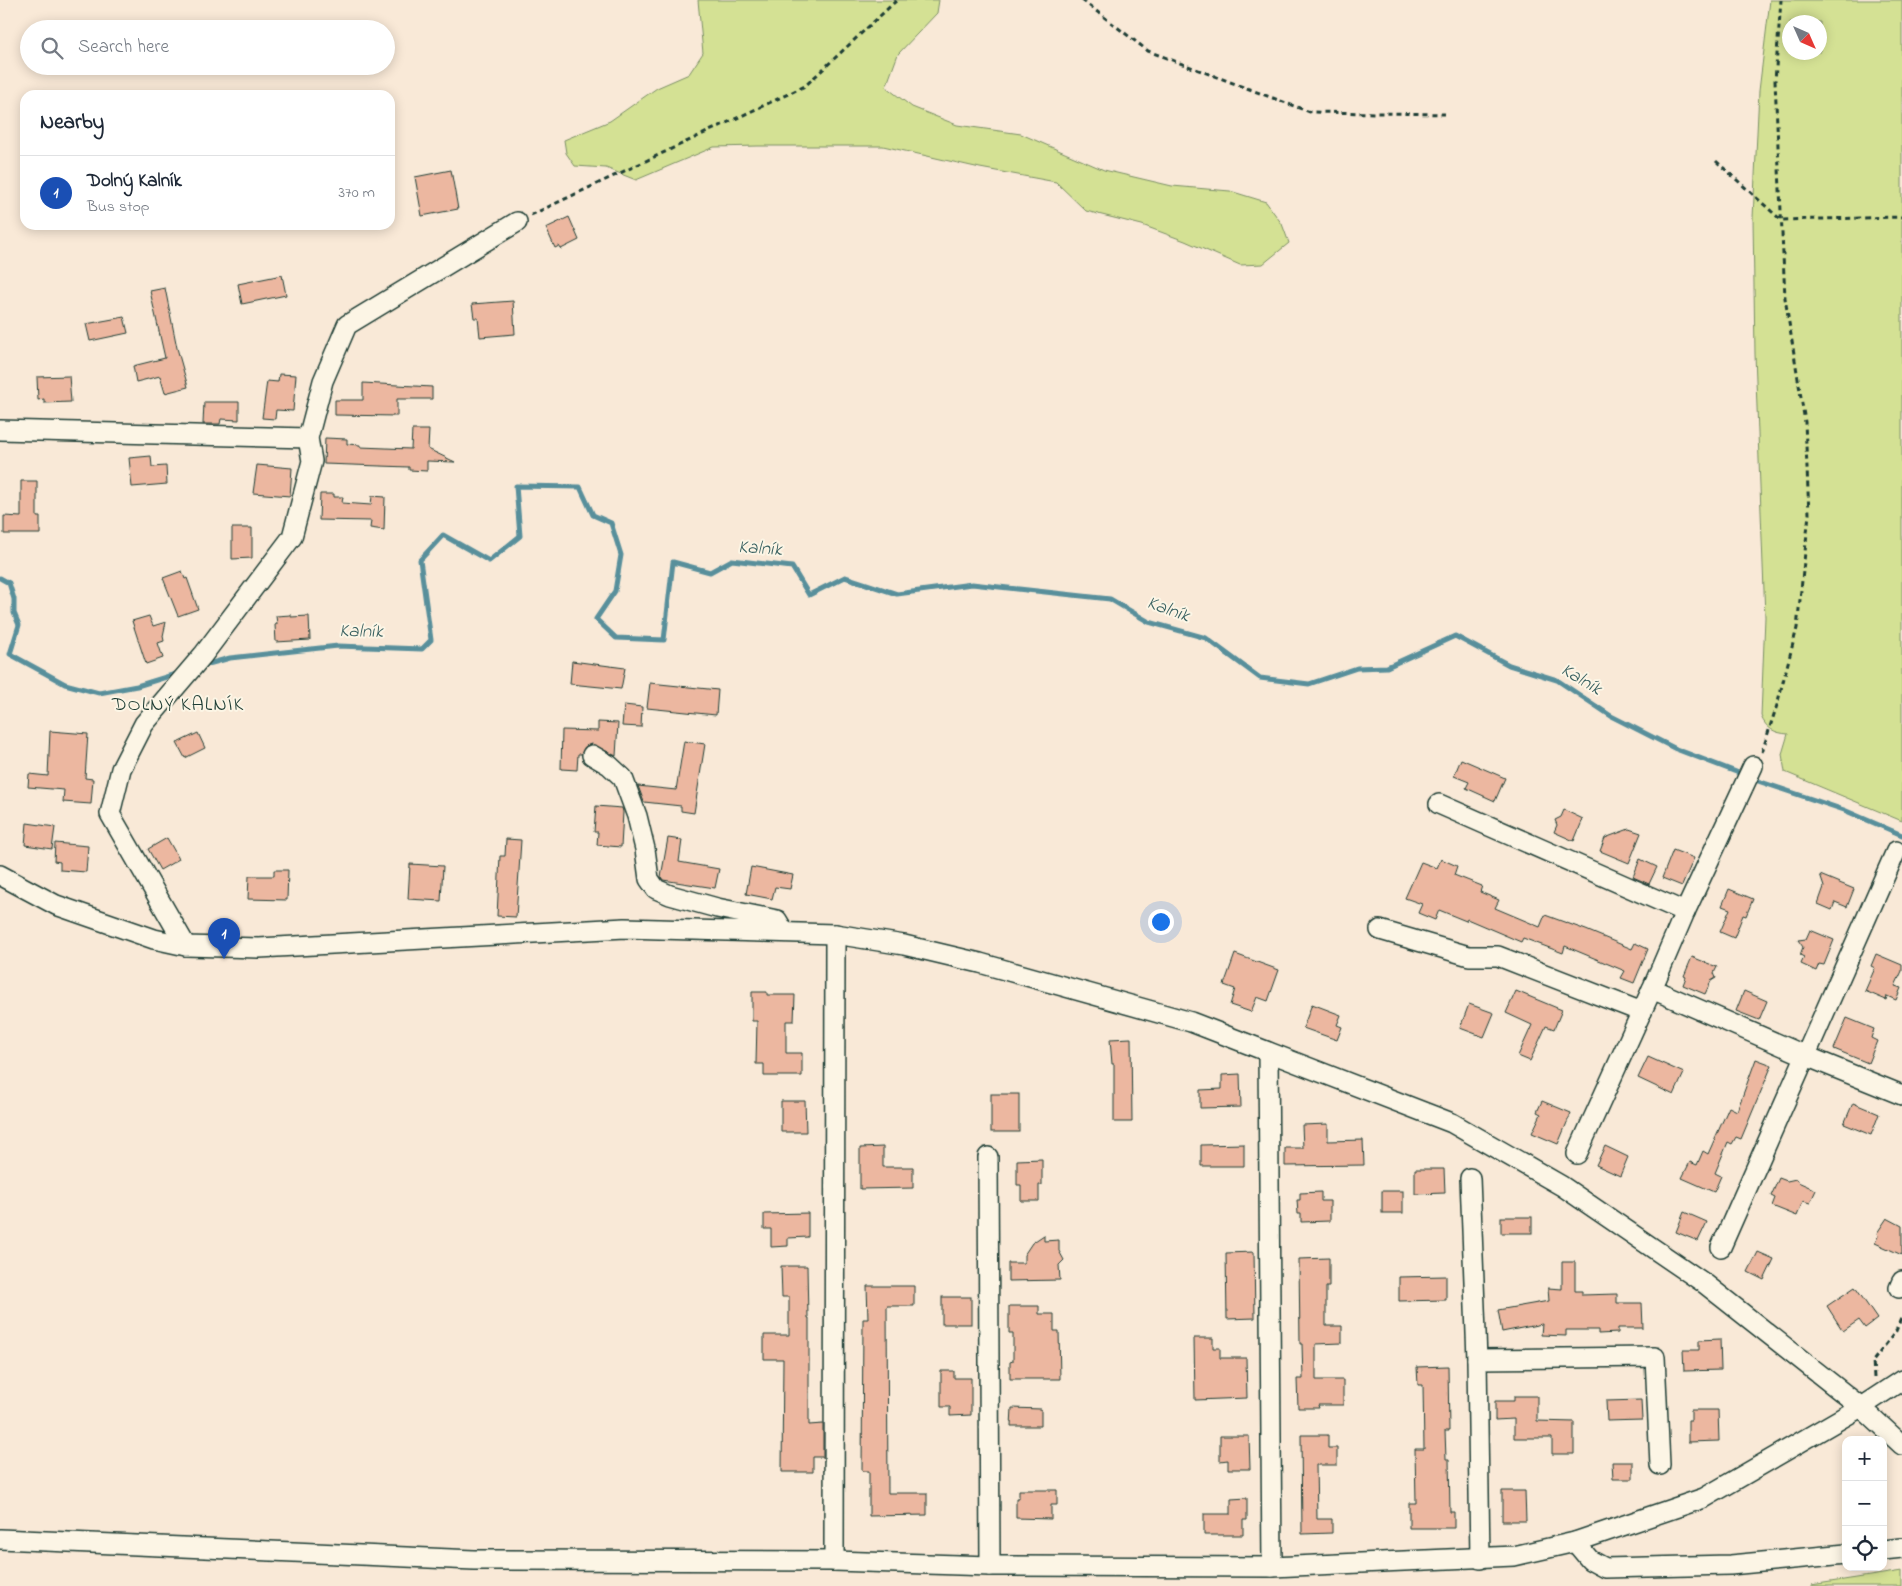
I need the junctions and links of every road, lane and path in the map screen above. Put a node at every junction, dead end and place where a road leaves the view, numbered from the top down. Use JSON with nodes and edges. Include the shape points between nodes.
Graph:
{"nodes":[{"id":1,"x":897,"y":0,"type":"edge"},
{"id":2,"x":1082,"y":0,"type":"edge"},
{"id":3,"x":1781,"y":0,"type":"edge"},
{"id":4,"x":1444,"y":114,"type":"dead end"},
{"id":5,"x":1716,"y":161,"type":"dead end"},
{"id":6,"x":1902,"y":217,"type":"edge"},
{"id":7,"x":1781,"y":220,"type":"junction"},
{"id":8,"x":517,"y":222,"type":"joint"},
{"id":9,"x":0,"y":430,"type":"edge"},
{"id":10,"x":308,"y":438,"type":"junction"},
{"id":11,"x":592,"y":755,"type":"dead end"},
{"id":12,"x":1753,"y":766,"type":"joint"},
{"id":13,"x":1439,"y":804,"type":"dead end"},
{"id":14,"x":1896,"y":851,"type":"dead end"},
{"id":15,"x":0,"y":875,"type":"edge"},
{"id":16,"x":1685,"y":912,"type":"junction"},
{"id":17,"x":1380,"y":930,"type":"dead end"},
{"id":18,"x":784,"y":931,"type":"junction"},
{"id":19,"x":835,"y":934,"type":"junction"},
{"id":20,"x":186,"y":946,"type":"junction"},
{"id":21,"x":1652,"y":989,"type":"junction"},
{"id":22,"x":1642,"y":1012,"type":"junction"},
{"id":23,"x":1268,"y":1052,"type":"junction"},
{"id":24,"x":1806,"y":1056,"type":"junction"},
{"id":25,"x":1902,"y":1095,"type":"edge"},
{"id":26,"x":1577,"y":1154,"type":"dead end"},
{"id":27,"x":988,"y":1157,"type":"dead end"},
{"id":28,"x":1470,"y":1178,"type":"dead end"},
{"id":29,"x":1721,"y":1247,"type":"dead end"},
{"id":30,"x":1902,"y":1316,"type":"edge"},
{"id":31,"x":1477,"y":1359,"type":"junction"},
{"id":32,"x":1902,"y":1380,"type":"edge"},
{"id":33,"x":1880,"y":1394,"type":"junction"},
{"id":34,"x":1861,"y":1407,"type":"junction"},
{"id":35,"x":1902,"y":1445,"type":"edge"},
{"id":36,"x":1660,"y":1465,"type":"dead end"},
{"id":37,"x":0,"y":1539,"type":"edge"},
{"id":38,"x":1575,"y":1542,"type":"junction"},
{"id":39,"x":1902,"y":1548,"type":"edge"},
{"id":40,"x":1887,"y":1550,"type":"edge"},
{"id":41,"x":1842,"y":1554,"type":"edge"},
{"id":42,"x":1480,"y":1559,"type":"junction"},
{"id":43,"x":834,"y":1561,"type":"junction"},
{"id":44,"x":990,"y":1566,"type":"junction"},
{"id":45,"x":1272,"y":1567,"type":"junction"}],
"edges":[{"from":1,"to":8,"type":"path","via":[[805,86]]},
{"from":2,"to":4,"type":"path","via":[[1148,51],[1310,112]]},
{"from":3,"to":7,"type":"path","via":[[1776,81]]},
{"from":5,"to":7,"type":"path"},
{"from":6,"to":7,"type":"path"},
{"from":7,"to":12,"type":"path","via":[[1785,298],[1805,422],[1809,514],[1797,628],[1766,741]]},
{"from":8,"to":10,"type":"street","via":[[347,325],[323,381]]},
{"from":9,"to":10,"type":"street"},
{"from":10,"to":20,"type":"street","via":[[312,461],[292,537],[203,655],[144,724],[121,769],[110,814]]},
{"from":11,"to":18,"type":"street","via":[[623,778],[641,832],[649,879],[656,888],[717,908],[777,920]]},
{"from":12,"to":16,"type":"street"},
{"from":13,"to":16,"type":"street"},
{"from":14,"to":24,"type":"street"},
{"from":15,"to":20,"type":"street","via":[[56,905],[154,939]]},
{"from":16,"to":21,"type":"street"},
{"from":17,"to":22,"type":"street","via":[[1469,956],[1498,956]]},
{"from":18,"to":19,"type":"street"},
{"from":18,"to":20,"type":"street","via":[[625,928],[259,948]]},
{"from":19,"to":23,"type":"street","via":[[895,943],[980,963],[1191,1022]]},
{"from":19,"to":43,"type":"street"},
{"from":21,"to":22,"type":"street"},
{"from":21,"to":24,"type":"street"},
{"from":22,"to":26,"type":"street"},
{"from":23,"to":34,"type":"street","via":[[1452,1123],[1562,1186],[1704,1283]]},
{"from":23,"to":45,"type":"street"},
{"from":24,"to":25,"type":"street"},
{"from":24,"to":29,"type":"street"},
{"from":27,"to":44,"type":"street"},
{"from":28,"to":31,"type":"street"},
{"from":30,"to":33,"type":"path","via":[[1896,1331],[1873,1361],[1872,1373]]},
{"from":31,"to":36,"type":"street","via":[[1656,1357]]},
{"from":31,"to":42,"type":"street"},
{"from":32,"to":33,"type":"street"},
{"from":33,"to":34,"type":"street"},
{"from":34,"to":35,"type":"street"},
{"from":34,"to":38,"type":"street","via":[[1704,1498]]},
{"from":37,"to":43,"type":"street","via":[[474,1560]]},
{"from":38,"to":41,"type":"street","via":[[1590,1560],[1605,1568],[1730,1566]]},
{"from":38,"to":42,"type":"street","via":[[1514,1556]]},
{"from":39,"to":40,"type":"street"},
{"from":42,"to":45,"type":"street"},
{"from":43,"to":44,"type":"street"},
{"from":44,"to":45,"type":"street"}]}
